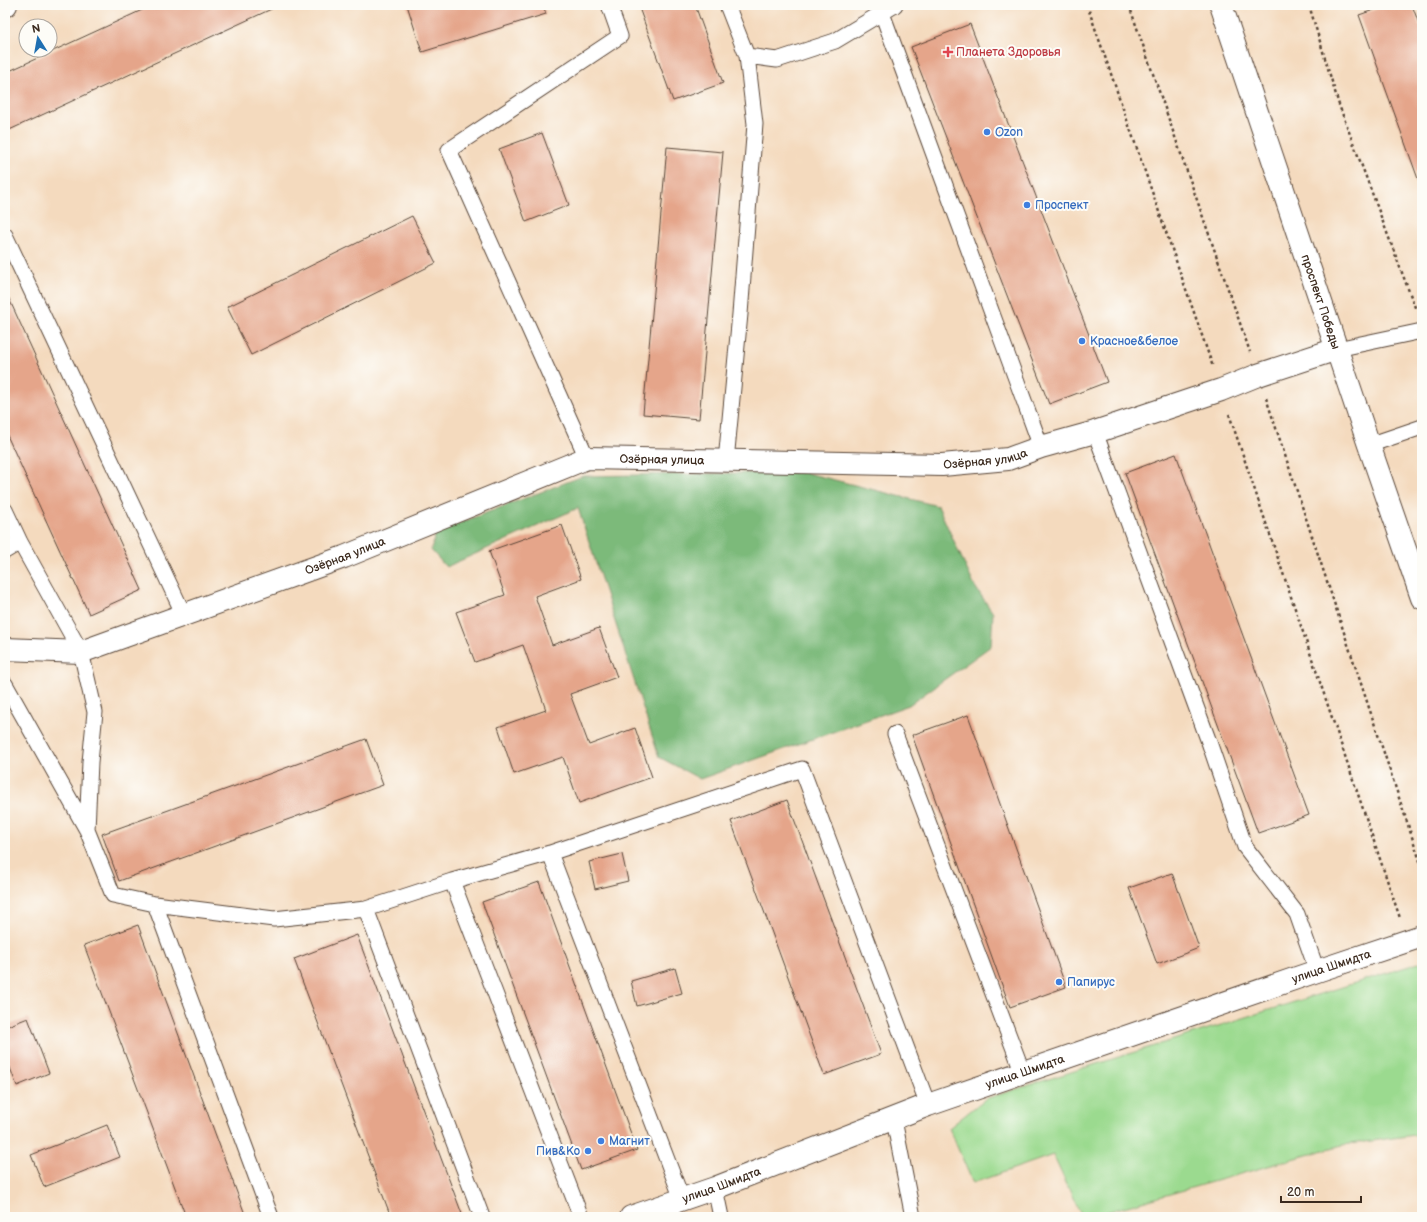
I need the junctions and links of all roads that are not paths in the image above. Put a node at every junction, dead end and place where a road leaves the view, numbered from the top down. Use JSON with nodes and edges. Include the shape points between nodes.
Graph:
{"nodes":[{"id":1,"x":609,"y":5,"type":"edge"},
{"id":2,"x":727,"y":5,"type":"edge"},
{"id":3,"x":895,"y":5,"type":"edge"},
{"id":4,"x":1222,"y":5,"type":"edge"},
{"id":5,"x":882,"y":13,"type":"junction"},
{"id":6,"x":747,"y":56,"type":"junction"},
{"id":7,"x":5,"y":236,"type":"edge"},
{"id":8,"x":1422,"y":331,"type":"edge"},
{"id":9,"x":1337,"y":349,"type":"junction"},
{"id":10,"x":1422,"y":427,"type":"edge"},
{"id":11,"x":1095,"y":432,"type":"junction"},
{"id":12,"x":1369,"y":445,"type":"junction"},
{"id":13,"x":1041,"y":448,"type":"junction"},
{"id":14,"x":587,"y":458,"type":"junction"},
{"id":15,"x":726,"y":461,"type":"junction"},
{"id":16,"x":5,"y":510,"type":"edge"},
{"id":17,"x":20,"y":542,"type":"junction"},
{"id":18,"x":5,"y":551,"type":"edge"},
{"id":19,"x":1422,"y":598,"type":"edge"},
{"id":20,"x":184,"y":615,"type":"junction"},
{"id":21,"x":5,"y":649,"type":"edge"},
{"id":22,"x":81,"y":652,"type":"junction"},
{"id":23,"x":5,"y":684,"type":"edge"},
{"id":24,"x":895,"y":734,"type":"dead end"},
{"id":25,"x":87,"y":830,"type":"junction"},
{"id":26,"x":550,"y":853,"type":"junction"},
{"id":27,"x":452,"y":881,"type":"junction"},
{"id":28,"x":155,"y":904,"type":"junction"},
{"id":29,"x":366,"y":910,"type":"junction"},
{"id":30,"x":1415,"y":938,"type":"edge"},
{"id":31,"x":1317,"y":971,"type":"junction"},
{"id":32,"x":1023,"y":1073,"type":"junction"},
{"id":33,"x":928,"y":1105,"type":"junction"},
{"id":34,"x":894,"y":1120,"type":"junction"},
{"id":35,"x":715,"y":1188,"type":"junction"},
{"id":36,"x":682,"y":1199,"type":"junction"},
{"id":37,"x":270,"y":1217,"type":"edge"},
{"id":38,"x":482,"y":1217,"type":"edge"},
{"id":39,"x":581,"y":1217,"type":"edge"},
{"id":40,"x":631,"y":1217,"type":"edge"},
{"id":41,"x":721,"y":1217,"type":"edge"},
{"id":42,"x":913,"y":1217,"type":"edge"}],
"edges":[{"from":1,"to":14,"type":"lane","via":[[620,36],[449,150]]},
{"from":2,"to":6,"type":"lane"},
{"from":3,"to":5,"type":"lane"},
{"from":4,"to":9,"type":"street","name":"проспект Победы"},
{"from":5,"to":6,"type":"lane","via":[[835,41],[777,60]]},
{"from":5,"to":13,"type":"lane"},
{"from":6,"to":15,"type":"lane","via":[[755,124]]},
{"from":7,"to":20,"type":"lane"},
{"from":8,"to":9,"type":"lane"},
{"from":9,"to":11,"type":"street","name":"Озёрная улица"},
{"from":9,"to":12,"type":"street","name":"проспект Победы"},
{"from":10,"to":12,"type":"lane"},
{"from":11,"to":13,"type":"street","name":"Озёрная улица"},
{"from":11,"to":31,"type":"lane","via":[[1245,847],[1297,914]]},
{"from":12,"to":19,"type":"street","name":"проспект Победы"},
{"from":13,"to":15,"type":"street","name":"Озёрная улица","via":[[1008,459],[942,465]]},
{"from":14,"to":15,"type":"street","name":"Озёрная улица"},
{"from":14,"to":20,"type":"street","name":"Озёрная улица","via":[[344,557]]},
{"from":16,"to":17,"type":"lane"},
{"from":17,"to":18,"type":"lane"},
{"from":17,"to":22,"type":"lane"},
{"from":20,"to":22,"type":"street","name":"Озёрная улица"},
{"from":21,"to":22,"type":"street","name":"Озёрная улица"},
{"from":22,"to":25,"type":"lane","via":[[96,712],[90,762]]},
{"from":23,"to":25,"type":"lane"},
{"from":24,"to":32,"type":"lane"},
{"from":25,"to":28,"type":"lane","via":[[113,895]]},
{"from":26,"to":27,"type":"lane"},
{"from":26,"to":33,"type":"lane","via":[[802,769]]},
{"from":26,"to":36,"type":"lane"},
{"from":27,"to":29,"type":"lane"},
{"from":27,"to":39,"type":"lane"},
{"from":28,"to":29,"type":"lane","via":[[274,919]]},
{"from":28,"to":37,"type":"lane"},
{"from":29,"to":38,"type":"lane"},
{"from":30,"to":31,"type":"street","name":"улица Шмидта"},
{"from":31,"to":32,"type":"street","name":"улица Шмидта"},
{"from":32,"to":33,"type":"street","name":"улица Шмидта"},
{"from":33,"to":34,"type":"street","name":"улица Шмидта"},
{"from":34,"to":35,"type":"street","name":"улица Шмидта"},
{"from":34,"to":42,"type":"lane"},
{"from":35,"to":36,"type":"street","name":"улица Шмидта"},
{"from":35,"to":41,"type":"lane"},
{"from":36,"to":40,"type":"street","name":"улица Шмидта"}]}
